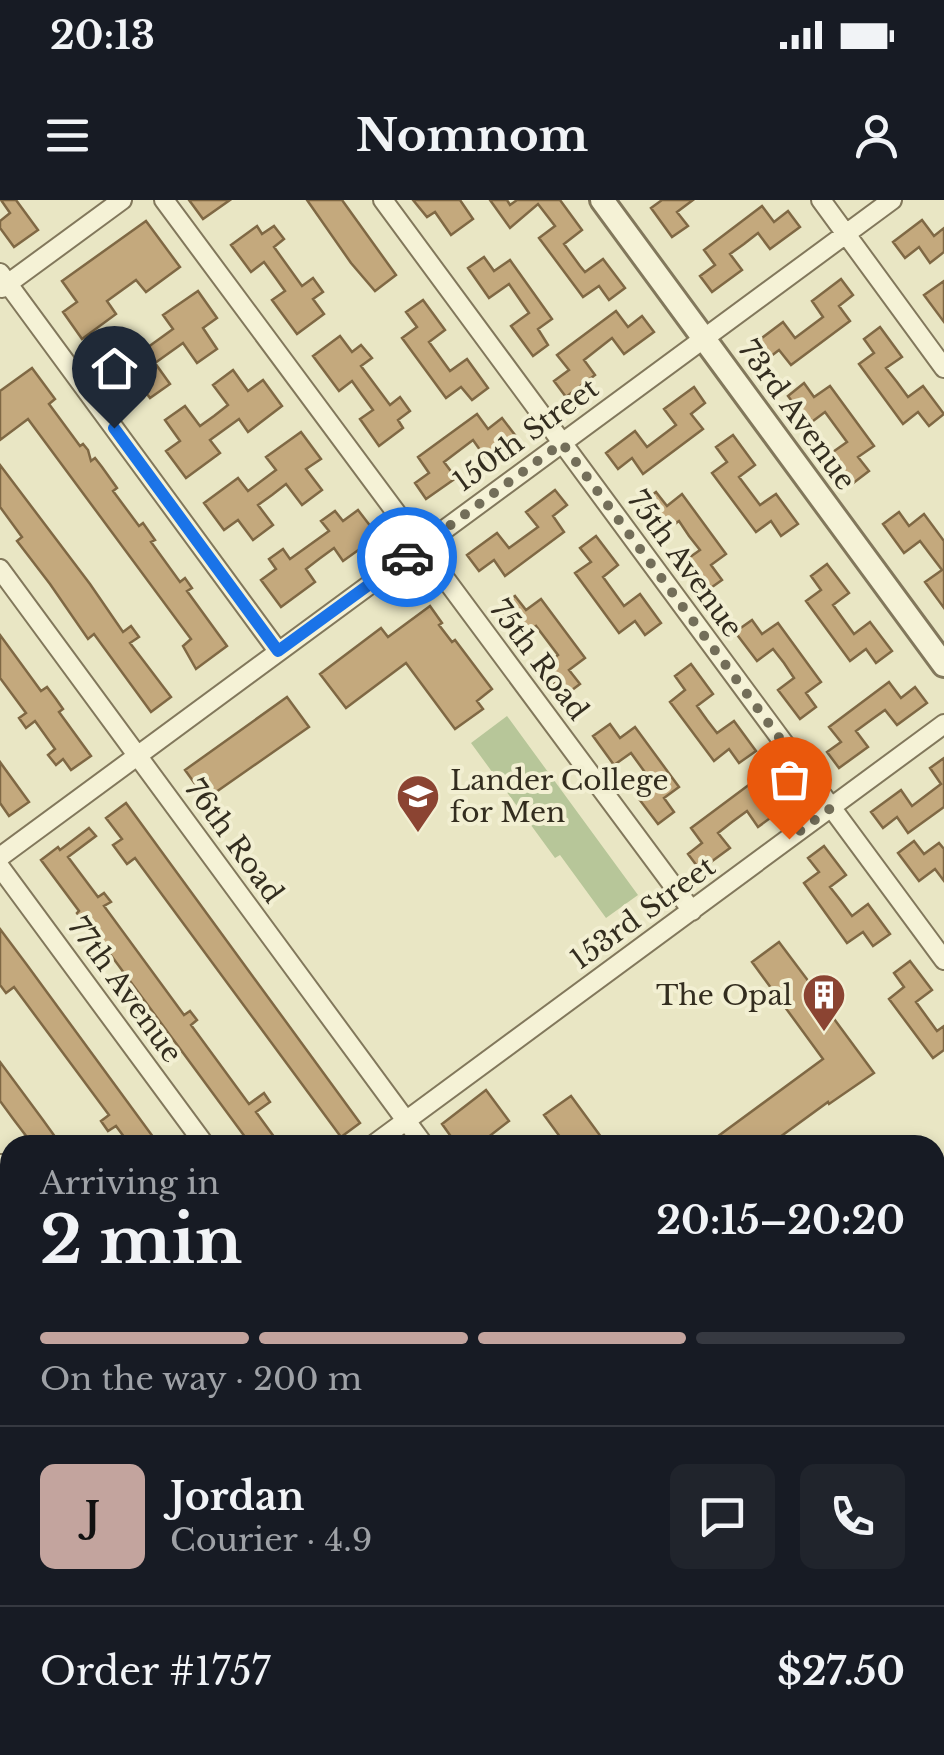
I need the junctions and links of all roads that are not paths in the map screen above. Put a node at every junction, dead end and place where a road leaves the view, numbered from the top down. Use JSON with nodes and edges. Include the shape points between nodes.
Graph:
{"nodes":[{"id":1,"x":122,"y":200,"type":"edge"},
{"id":2,"x":164,"y":200,"type":"edge"},
{"id":3,"x":383,"y":200,"type":"edge"},
{"id":4,"x":602,"y":200,"type":"edge"},
{"id":5,"x":821,"y":200,"type":"edge"},
{"id":6,"x":892,"y":200,"type":"edge"},
{"id":7,"x":846,"y":234,"type":"junction"},
{"id":8,"x":3,"y":282,"type":"edge"},
{"id":9,"x":704,"y":338,"type":"junction"},
{"id":10,"x":944,"y":368,"type":"edge"},
{"id":11,"x":562,"y":443,"type":"junction"},
{"id":12,"x":420,"y":547,"type":"junction"},
{"id":13,"x":0,"y":569,"type":"edge"},
{"id":14,"x":278,"y":651,"type":"junction"},
{"id":15,"x":944,"y":665,"type":"edge"},
{"id":16,"x":944,"y":724,"type":"edge"},
{"id":17,"x":138,"y":756,"type":"junction"},
{"id":18,"x":831,"y":808,"type":"junction"},
{"id":19,"x":0,"y":857,"type":"edge"},
{"id":20,"x":0,"y":867,"type":"edge"},
{"id":21,"x":692,"y":911,"type":"junction"},
{"id":22,"x":944,"y":960,"type":"edge"},
{"id":23,"x":406,"y":1121,"type":"junction"},
{"id":24,"x":198,"y":1135,"type":"edge"},
{"id":25,"x":387,"y":1135,"type":"edge"},
{"id":26,"x":416,"y":1135,"type":"edge"}],
"edges":[{"from":1,"to":8,"type":"street"},
{"from":2,"to":12,"type":"street","name":"75th Road"},
{"from":3,"to":11,"type":"street","name":"75th Avenue"},
{"from":4,"to":9,"type":"street","name":"73rd Avenue"},
{"from":5,"to":7,"type":"street"},
{"from":6,"to":7,"type":"street","name":"150th Street"},
{"from":7,"to":9,"type":"street","name":"150th Street"},
{"from":7,"to":10,"type":"street"},
{"from":8,"to":14,"type":"street"},
{"from":9,"to":11,"type":"street","name":"150th Street"},
{"from":9,"to":15,"type":"street","name":"73rd Avenue"},
{"from":11,"to":12,"type":"street","name":"150th Street"},
{"from":11,"to":18,"type":"street","name":"75th Avenue"},
{"from":12,"to":14,"type":"street","name":"150th Street"},
{"from":12,"to":21,"type":"street","name":"75th Road"},
{"from":13,"to":17,"type":"street","name":"76th Road"},
{"from":14,"to":17,"type":"street","name":"150th Street"},
{"from":16,"to":18,"type":"street","name":"153rd Street"},
{"from":17,"to":19,"type":"street","name":"150th Street"},
{"from":17,"to":23,"type":"street","name":"76th Road"},
{"from":18,"to":21,"type":"street","name":"153rd Street"},
{"from":18,"to":22,"type":"street","name":"75th Avenue"},
{"from":20,"to":24,"type":"street","name":"77th Avenue"},
{"from":21,"to":23,"type":"street","name":"153rd Street"},
{"from":23,"to":25,"type":"street","name":"153rd Street"},
{"from":23,"to":26,"type":"street","name":"76th Road"}]}
